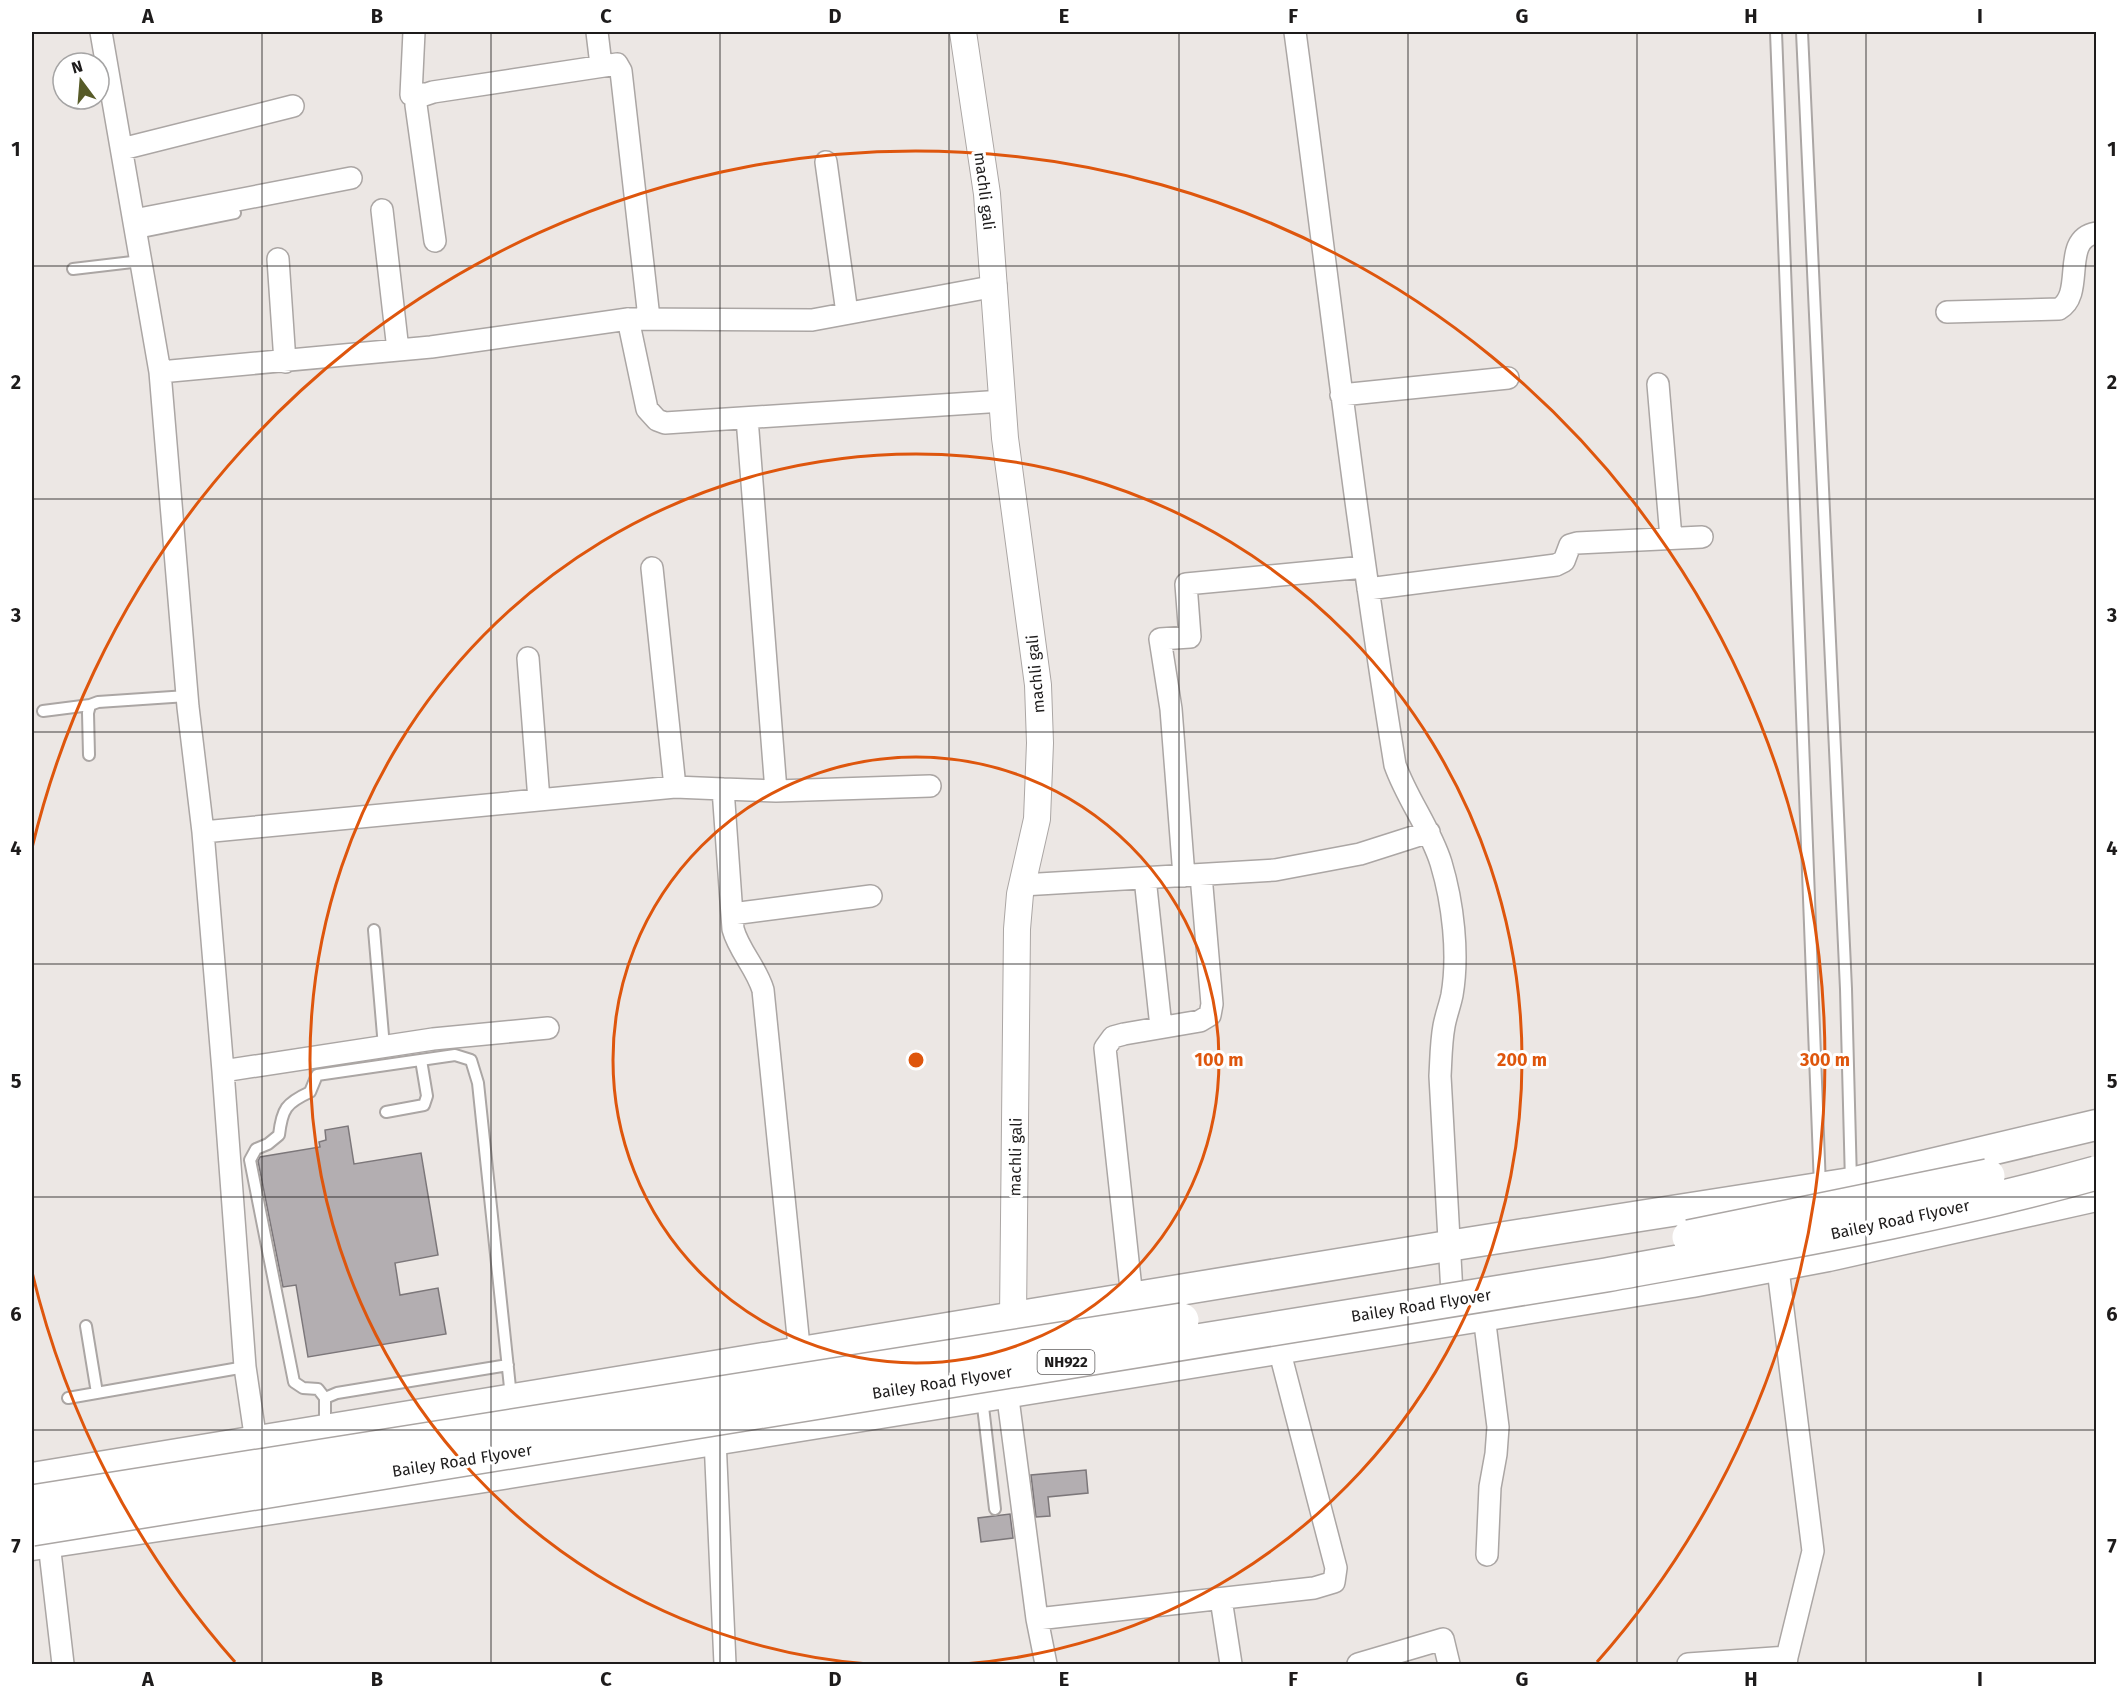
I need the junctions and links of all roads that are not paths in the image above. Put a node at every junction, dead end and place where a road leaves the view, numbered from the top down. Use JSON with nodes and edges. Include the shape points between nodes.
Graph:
{"nodes":[{"id":1,"x":101,"y":32,"type":"edge"},
{"id":2,"x":414,"y":32,"type":"edge"},
{"id":3,"x":597,"y":32,"type":"edge"},
{"id":4,"x":963,"y":32,"type":"edge"},
{"id":5,"x":1295,"y":32,"type":"edge"},
{"id":6,"x":1776,"y":32,"type":"edge"},
{"id":7,"x":1802,"y":32,"type":"edge"},
{"id":8,"x":601,"y":64,"type":"junction"},
{"id":9,"x":424,"y":94,"type":"junction"},
{"id":10,"x":293,"y":106,"type":"dead end"},
{"id":11,"x":122,"y":149,"type":"junction"},
{"id":12,"x":826,"y":162,"type":"dead end"},
{"id":13,"x":351,"y":178,"type":"dead end"},
{"id":14,"x":382,"y":210,"type":"dead end"},
{"id":15,"x":235,"y":213,"type":"dead end"},
{"id":16,"x":135,"y":226,"type":"junction"},
{"id":17,"x":2097,"y":233,"type":"edge"},
{"id":18,"x":435,"y":242,"type":"dead end"},
{"id":19,"x":278,"y":259,"type":"dead end"},
{"id":20,"x":141,"y":261,"type":"junction"},
{"id":21,"x":73,"y":269,"type":"dead end"},
{"id":22,"x":996,"y":286,"type":"junction"},
{"id":23,"x":1947,"y":312,"type":"dead end"},
{"id":24,"x":847,"y":313,"type":"junction"},
{"id":25,"x":639,"y":318,"type":"junction"},
{"id":26,"x":398,"y":350,"type":"junction"},
{"id":27,"x":285,"y":362,"type":"junction"},
{"id":28,"x":160,"y":372,"type":"junction"},
{"id":29,"x":1508,"y":378,"type":"dead end"},
{"id":30,"x":1658,"y":384,"type":"dead end"},
{"id":31,"x":1341,"y":395,"type":"junction"},
{"id":32,"x":1003,"y":401,"type":"junction"},
{"id":33,"x":747,"y":418,"type":"junction"},
{"id":34,"x":1702,"y":537,"type":"dead end"},
{"id":35,"x":1671,"y":538,"type":"junction"},
{"id":36,"x":1365,"y":567,"type":"junction"},
{"id":37,"x":652,"y":568,"type":"dead end"},
{"id":38,"x":1368,"y":589,"type":"junction"},
{"id":39,"x":528,"y":658,"type":"dead end"},
{"id":40,"x":187,"y":696,"type":"junction"},
{"id":41,"x":90,"y":705,"type":"junction"},
{"id":42,"x":43,"y":711,"type":"dead end"},
{"id":43,"x":90,"y":755,"type":"dead end"},
{"id":44,"x":930,"y":786,"type":"dead end"},
{"id":45,"x":675,"y":788,"type":"junction"},
{"id":46,"x":723,"y":789,"type":"junction"},
{"id":47,"x":776,"y":791,"type":"junction"},
{"id":48,"x":539,"y":800,"type":"junction"},
{"id":49,"x":202,"y":832,"type":"junction"},
{"id":50,"x":1429,"y":832,"type":"junction"},
{"id":51,"x":1192,"y":875,"type":"junction"},
{"id":52,"x":1144,"y":878,"type":"junction"},
{"id":53,"x":1022,"y":885,"type":"junction"},
{"id":54,"x":871,"y":896,"type":"dead end"},
{"id":55,"x":732,"y":914,"type":"junction"},
{"id":56,"x":374,"y":930,"type":"dead end"},
{"id":57,"x":1161,"y":1027,"type":"junction"},
{"id":58,"x":548,"y":1028,"type":"dead end"},
{"id":59,"x":384,"y":1047,"type":"junction"},
{"id":60,"x":422,"y":1060,"type":"junction"},
{"id":61,"x":223,"y":1071,"type":"junction"},
{"id":62,"x":386,"y":1112,"type":"dead end"},
{"id":63,"x":2091,"y":1135,"type":"edge"},
{"id":64,"x":2097,"y":1173,"type":"edge"},
{"id":65,"x":1851,"y":1183,"type":"junction"},
{"id":66,"x":1820,"y":1188,"type":"junction"},
{"id":67,"x":2097,"y":1194,"type":"edge"},
{"id":68,"x":1762,"y":1197,"type":"junction"},
{"id":69,"x":1448,"y":1246,"type":"junction"},
{"id":70,"x":1779,"y":1266,"type":"junction"},
{"id":71,"x":1132,"y":1299,"type":"junction"},
{"id":72,"x":1484,"y":1316,"type":"junction"},
{"id":73,"x":1013,"y":1318,"type":"junction"},
{"id":74,"x":1453,"y":1321,"type":"junction"},
{"id":75,"x":974,"y":1325,"type":"junction"},
{"id":76,"x":86,"y":1326,"type":"dead end"},
{"id":77,"x":1279,"y":1349,"type":"junction"},
{"id":78,"x":800,"y":1354,"type":"junction"},
{"id":79,"x":508,"y":1365,"type":"junction"},
{"id":80,"x":245,"y":1367,"type":"junction"},
{"id":81,"x":97,"y":1393,"type":"junction"},
{"id":82,"x":994,"y":1393,"type":"junction"},
{"id":83,"x":68,"y":1398,"type":"dead end"},
{"id":84,"x":325,"y":1398,"type":"junction"},
{"id":85,"x":512,"y":1400,"type":"junction"},
{"id":86,"x":807,"y":1424,"type":"junction"},
{"id":87,"x":325,"y":1429,"type":"junction"},
{"id":88,"x":716,"y":1438,"type":"junction"},
{"id":89,"x":257,"y":1439,"type":"junction"},
{"id":90,"x":32,"y":1478,"type":"edge"},
{"id":91,"x":32,"y":1502,"type":"edge"},
{"id":92,"x":995,"y":1509,"type":"dead end"},
{"id":93,"x":260,"y":1510,"type":"junction"},
{"id":94,"x":37,"y":1539,"type":"edge"},
{"id":95,"x":1487,"y":1555,"type":"dead end"},
{"id":96,"x":1221,"y":1599,"type":"junction"},
{"id":97,"x":1037,"y":1619,"type":"junction"},
{"id":98,"x":1786,"y":1660,"type":"edge"},
{"id":99,"x":63,"y":1665,"type":"edge"},
{"id":100,"x":725,"y":1665,"type":"edge"},
{"id":101,"x":1046,"y":1665,"type":"edge"},
{"id":102,"x":1231,"y":1665,"type":"edge"},
{"id":103,"x":1358,"y":1665,"type":"edge"},
{"id":104,"x":1449,"y":1665,"type":"edge"},
{"id":105,"x":1688,"y":1665,"type":"edge"}],
"edges":[{"from":1,"to":11,"type":"street"},
{"from":2,"to":9,"type":"street","via":[[411,95]]},
{"from":3,"to":8,"type":"street"},
{"from":4,"to":22,"type":"street","name":"machli gali"},
{"from":5,"to":31,"type":"street"},
{"from":6,"to":66,"type":"lane"},
{"from":7,"to":65,"type":"lane"},
{"from":8,"to":9,"type":"street"},
{"from":8,"to":25,"type":"street","via":[[614,63],[620,68]]},
{"from":9,"to":18,"type":"street","via":[[418,97],[416,105]]},
{"from":10,"to":11,"type":"street"},
{"from":11,"to":16,"type":"street"},
{"from":12,"to":24,"type":"street"},
{"from":13,"to":16,"type":"street"},
{"from":14,"to":26,"type":"street"},
{"from":15,"to":16,"type":"lane"},
{"from":16,"to":20,"type":"street"},
{"from":17,"to":23,"type":"street","via":[[2081,239],[2068,303],[2060,309]]},
{"from":19,"to":27,"type":"street"},
{"from":20,"to":21,"type":"lane"},
{"from":20,"to":28,"type":"street"},
{"from":22,"to":24,"type":"street"},
{"from":22,"to":32,"type":"street","name":"machli gali"},
{"from":24,"to":25,"type":"street","via":[[812,320]]},
{"from":25,"to":26,"type":"street"},
{"from":25,"to":33,"type":"street","via":[[644,399],[651,416],[665,423]]},
{"from":26,"to":27,"type":"street"},
{"from":27,"to":28,"type":"street"},
{"from":28,"to":40,"type":"street"},
{"from":29,"to":31,"type":"street"},
{"from":30,"to":35,"type":"street"},
{"from":31,"to":36,"type":"street"},
{"from":32,"to":33,"type":"street"},
{"from":32,"to":53,"type":"street","name":"machli gali","via":[[1038,685],[1037,819]]},
{"from":33,"to":47,"type":"street"},
{"from":34,"to":35,"type":"street"},
{"from":35,"to":38,"type":"street","via":[[1577,543],[1570,545],[1564,561],[1556,565]]},
{"from":36,"to":38,"type":"street"},
{"from":36,"to":51,"type":"street","via":[[1186,584],[1190,637],[1160,639]]},
{"from":37,"to":45,"type":"street"},
{"from":38,"to":50,"type":"street","via":[[1395,765],[1404,790]]},
{"from":39,"to":48,"type":"street"},
{"from":40,"to":41,"type":"lane"},
{"from":40,"to":49,"type":"street"},
{"from":41,"to":42,"type":"lane"},
{"from":41,"to":43,"type":"lane"},
{"from":44,"to":47,"type":"street"},
{"from":45,"to":46,"type":"street"},
{"from":45,"to":48,"type":"street"},
{"from":46,"to":47,"type":"street"},
{"from":46,"to":55,"type":"street"},
{"from":48,"to":49,"type":"street"},
{"from":49,"to":61,"type":"street"},
{"from":50,"to":51,"type":"street","via":[[1360,854],[1300,867]]},
{"from":50,"to":69,"type":"street","via":[[1447,889],[1454,943],[1454,973],[1441,1044],[1440,1076]]},
{"from":51,"to":52,"type":"street"},
{"from":51,"to":57,"type":"street","via":[[1212,1010],[1200,1021]]},
{"from":52,"to":53,"type":"street"},
{"from":52,"to":57,"type":"street"},
{"from":53,"to":73,"type":"street","name":"machli gali","via":[[1017,929]]},
{"from":54,"to":55,"type":"street"},
{"from":55,"to":78,"type":"street","via":[[736,938],[754,964],[763,990]]},
{"from":56,"to":59,"type":"lane"},
{"from":57,"to":71,"type":"street","via":[[1113,1037],[1105,1052]]},
{"from":58,"to":59,"type":"street"},
{"from":59,"to":61,"type":"street"},
{"from":60,"to":62,"type":"lane","via":[[427,1096],[424,1105]]},
{"from":60,"to":79,"type":"lane","via":[[462,1056],[471,1060],[476,1071]]},
{"from":60,"to":84,"type":"lane","via":[[317,1075],[310,1092],[292,1100],[281,1116],[279,1135],[256,1149],[250,1160],[294,1382],[303,1388],[318,1389]]},
{"from":61,"to":80,"type":"street"},
{"from":63,"to":65,"type":"main road"},
{"from":63,"to":67,"type":"main road"},
{"from":63,"to":91,"type":"highway","name":"Bailey Road Flyover","number":"NH922","bridge":true,"via":[[2046,1164],[1601,1254]]},
{"from":64,"to":94,"type":"highway","name":"Bailey Road Flyover","number":"NH922","bridge":true,"via":[[1828,1234],[1606,1275]]},
{"from":65,"to":66,"type":"main road"},
{"from":66,"to":68,"type":"main road"},
{"from":67,"to":70,"type":"main road"},
{"from":68,"to":69,"type":"main road"},
{"from":68,"to":70,"type":"street"},
{"from":69,"to":71,"type":"main road"},
{"from":69,"to":74,"type":"street"},
{"from":70,"to":72,"type":"main road"},
{"from":70,"to":98,"type":"street","via":[[1813,1551]]},
{"from":71,"to":73,"type":"main road"},
{"from":72,"to":74,"type":"main road"},
{"from":72,"to":95,"type":"street","via":[[1498,1427]]},
{"from":73,"to":75,"type":"main road"},
{"from":74,"to":77,"type":"main road"},
{"from":75,"to":78,"type":"main road"},
{"from":75,"to":82,"type":"main road"},
{"from":76,"to":81,"type":"lane"},
{"from":77,"to":82,"type":"main road"},
{"from":77,"to":96,"type":"street","via":[[1336,1576],[1328,1586]]},
{"from":78,"to":85,"type":"main road"},
{"from":78,"to":86,"type":"street"},
{"from":79,"to":84,"type":"lane"},
{"from":79,"to":85,"type":"lane"},
{"from":80,"to":81,"type":"lane"},
{"from":80,"to":89,"type":"street"},
{"from":81,"to":83,"type":"lane"},
{"from":82,"to":86,"type":"main road"},
{"from":82,"to":92,"type":"lane"},
{"from":82,"to":97,"type":"street"},
{"from":84,"to":87,"type":"lane"},
{"from":85,"to":87,"type":"main road"},
{"from":86,"to":88,"type":"main road"},
{"from":87,"to":89,"type":"main road"},
{"from":88,"to":93,"type":"main road"},
{"from":88,"to":100,"type":"street"},
{"from":89,"to":90,"type":"main road"},
{"from":89,"to":93,"type":"street"},
{"from":93,"to":94,"type":"main road"},
{"from":94,"to":99,"type":"street"},
{"from":96,"to":97,"type":"street"},
{"from":96,"to":102,"type":"street"},
{"from":97,"to":101,"type":"street"},
{"from":98,"to":105,"type":"street"},
{"from":103,"to":104,"type":"street","via":[[1443,1639]]}]}
